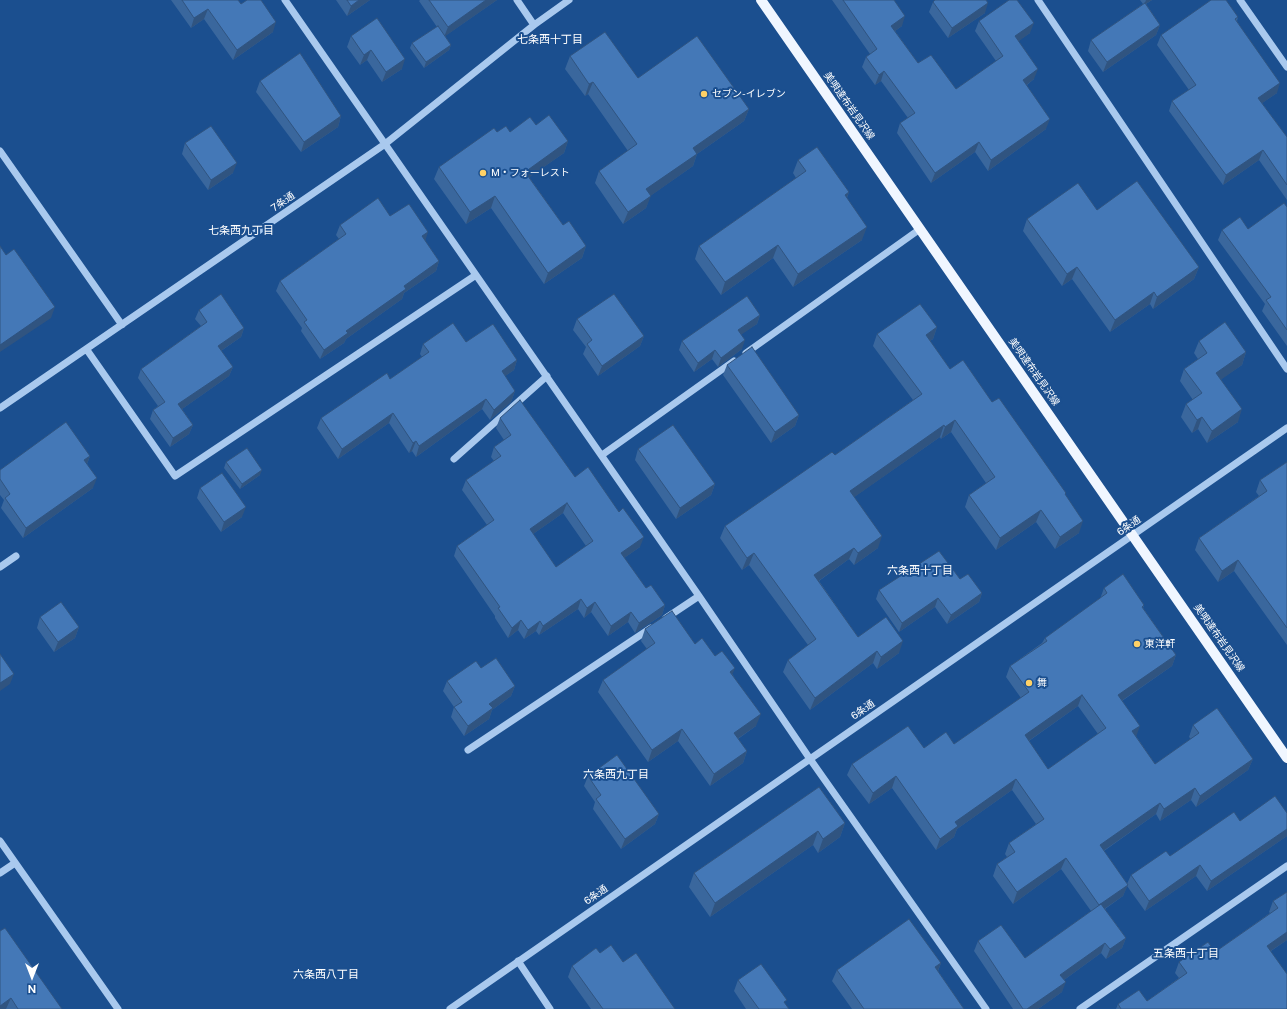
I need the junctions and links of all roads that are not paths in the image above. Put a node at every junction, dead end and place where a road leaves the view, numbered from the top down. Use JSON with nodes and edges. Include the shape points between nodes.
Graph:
{"nodes":[{"id":1,"x":285,"y":0,"type":"edge"},
{"id":2,"x":517,"y":0,"type":"edge"},
{"id":3,"x":569,"y":0,"type":"edge"},
{"id":4,"x":761,"y":0,"type":"edge"},
{"id":5,"x":1038,"y":0,"type":"edge"},
{"id":6,"x":1240,"y":0,"type":"edge"},
{"id":7,"x":534,"y":24,"type":"junction"},
{"id":8,"x":1287,"y":67,"type":"edge"},
{"id":9,"x":385,"y":144,"type":"junction"},
{"id":10,"x":0,"y":151,"type":"edge"},
{"id":11,"x":920,"y":229,"type":"junction"},
{"id":12,"x":476,"y":275,"type":"junction"},
{"id":13,"x":122,"y":325,"type":"junction"},
{"id":14,"x":87,"y":350,"type":"junction"},
{"id":15,"x":1287,"y":368,"type":"edge"},
{"id":16,"x":547,"y":376,"type":"junction"},
{"id":17,"x":0,"y":408,"type":"edge"},
{"id":18,"x":1287,"y":428,"type":"edge"},
{"id":19,"x":602,"y":455,"type":"junction"},
{"id":20,"x":454,"y":459,"type":"dead end"},
{"id":21,"x":1133,"y":536,"type":"junction"},
{"id":22,"x":16,"y":556,"type":"dead end"},
{"id":23,"x":0,"y":567,"type":"edge"},
{"id":24,"x":700,"y":596,"type":"junction"},
{"id":25,"x":468,"y":750,"type":"dead end"},
{"id":26,"x":1287,"y":758,"type":"edge"},
{"id":27,"x":810,"y":759,"type":"junction"},
{"id":28,"x":0,"y":841,"type":"edge"},
{"id":29,"x":15,"y":863,"type":"junction"},
{"id":30,"x":1287,"y":866,"type":"edge"},
{"id":31,"x":0,"y":873,"type":"edge"},
{"id":32,"x":518,"y":961,"type":"junction"},
{"id":33,"x":118,"y":1009,"type":"edge"},
{"id":34,"x":450,"y":1009,"type":"edge"},
{"id":35,"x":550,"y":1009,"type":"edge"},
{"id":36,"x":986,"y":1009,"type":"edge"},
{"id":37,"x":1080,"y":1009,"type":"edge"}],
"edges":[{"from":1,"to":9,"type":"street"},
{"from":2,"to":7,"type":"street"},
{"from":3,"to":7,"type":"street","name":"7条通"},
{"from":4,"to":11,"type":"main road","name":"美唄達布岩見沢線"},
{"from":5,"to":15,"type":"street"},
{"from":6,"to":8,"type":"street"},
{"from":7,"to":9,"type":"street","name":"7条通"},
{"from":9,"to":12,"type":"street"},
{"from":9,"to":13,"type":"street","name":"7条通"},
{"from":10,"to":13,"type":"street"},
{"from":11,"to":19,"type":"street"},
{"from":11,"to":21,"type":"main road","name":"美唄達布岩見沢線"},
{"from":12,"to":14,"type":"street","via":[[175,476]]},
{"from":12,"to":16,"type":"street"},
{"from":13,"to":14,"type":"street","name":"7条通"},
{"from":14,"to":17,"type":"street","name":"7条通"},
{"from":16,"to":19,"type":"street"},
{"from":16,"to":20,"type":"street"},
{"from":18,"to":21,"type":"street","name":"6条通"},
{"from":19,"to":24,"type":"street"},
{"from":21,"to":26,"type":"main road","name":"美唄達布岩見沢線"},
{"from":21,"to":27,"type":"street","name":"6条通"},
{"from":22,"to":23,"type":"street"},
{"from":24,"to":25,"type":"street"},
{"from":24,"to":27,"type":"street"},
{"from":27,"to":32,"type":"street","name":"6条通"},
{"from":27,"to":36,"type":"street"},
{"from":28,"to":29,"type":"street"},
{"from":29,"to":31,"type":"street"},
{"from":29,"to":33,"type":"street"},
{"from":30,"to":37,"type":"street"},
{"from":32,"to":34,"type":"street","name":"6条通"},
{"from":32,"to":35,"type":"street"}]}
